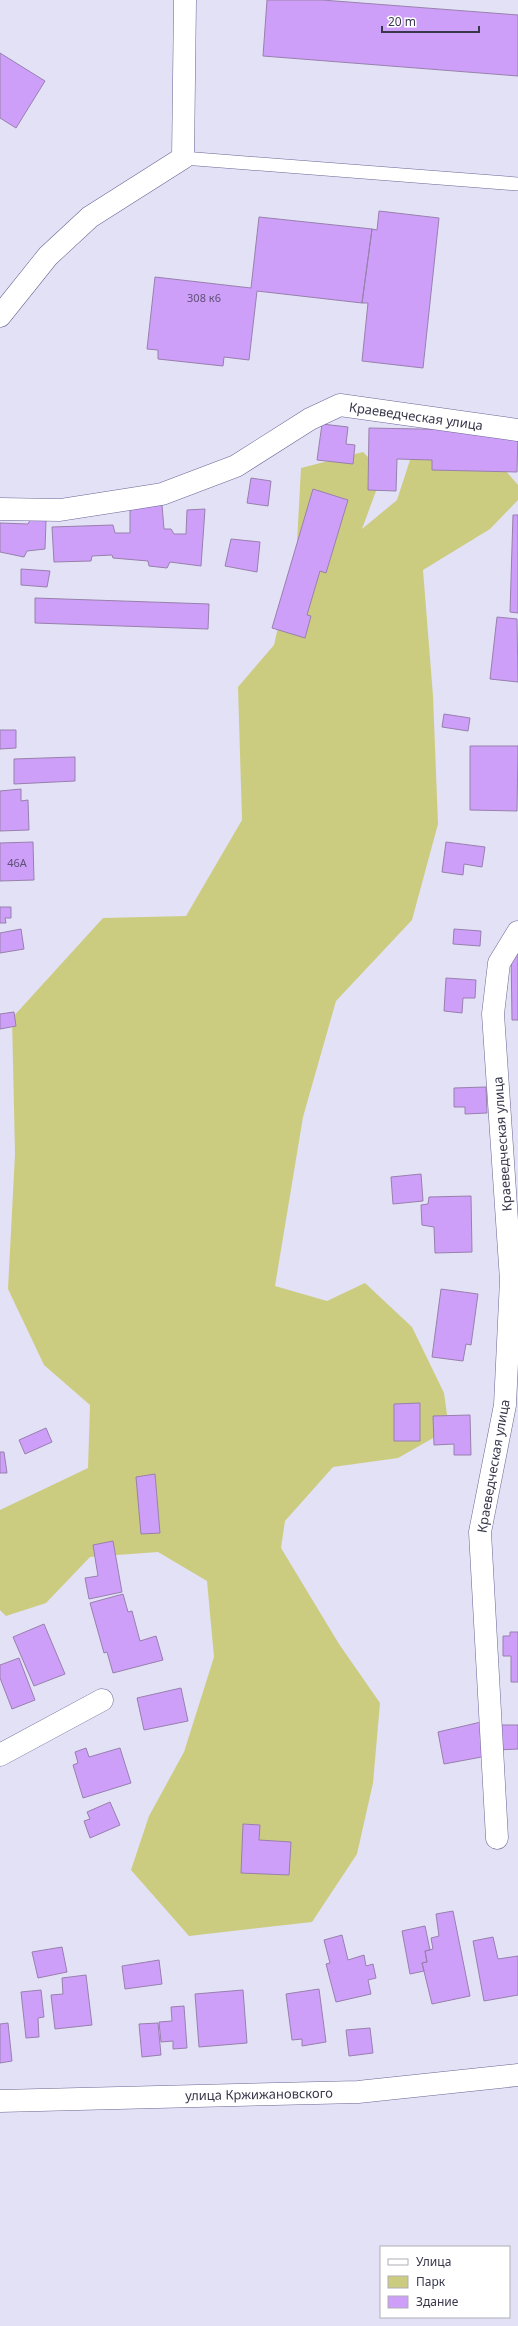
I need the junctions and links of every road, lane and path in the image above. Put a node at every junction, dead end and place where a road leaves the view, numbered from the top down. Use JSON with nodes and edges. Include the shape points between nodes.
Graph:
{"nodes":[{"id":1,"x":185,"y":0,"type":"edge"},
{"id":2,"x":183,"y":158,"type":"junction"},
{"id":3,"x":518,"y":184,"type":"edge"},
{"id":4,"x":0,"y":316,"type":"edge"},
{"id":5,"x":518,"y":430,"type":"edge"},
{"id":6,"x":0,"y":509,"type":"edge"},
{"id":7,"x":518,"y":932,"type":"edge"},
{"id":8,"x":512,"y":1198,"type":"edge"},
{"id":9,"x":102,"y":1700,"type":"dead end"},
{"id":10,"x":0,"y":1755,"type":"edge"},
{"id":11,"x":497,"y":1838,"type":"dead end"},
{"id":12,"x":518,"y":2075,"type":"edge"},
{"id":13,"x":0,"y":2100,"type":"edge"}],
"edges":[{"from":1,"to":2,"type":"street"},
{"from":2,"to":3,"type":"lane"},
{"from":2,"to":4,"type":"street","via":[[90,217],[48,256]]},
{"from":5,"to":6,"type":"street","name":"Краеведческая улица","via":[[340,405],[310,419],[236,466],[162,494],[60,510]]},
{"from":7,"to":8,"type":"street","name":"Краеведческая улица","via":[[499,963],[493,1014]]},
{"from":8,"to":11,"type":"street","name":"Краеведческая улица","via":[[505,1405],[480,1532]]},
{"from":9,"to":10,"type":"street"},
{"from":12,"to":13,"type":"street","name":"улица Кржижановского","via":[[358,2092]]}]}
